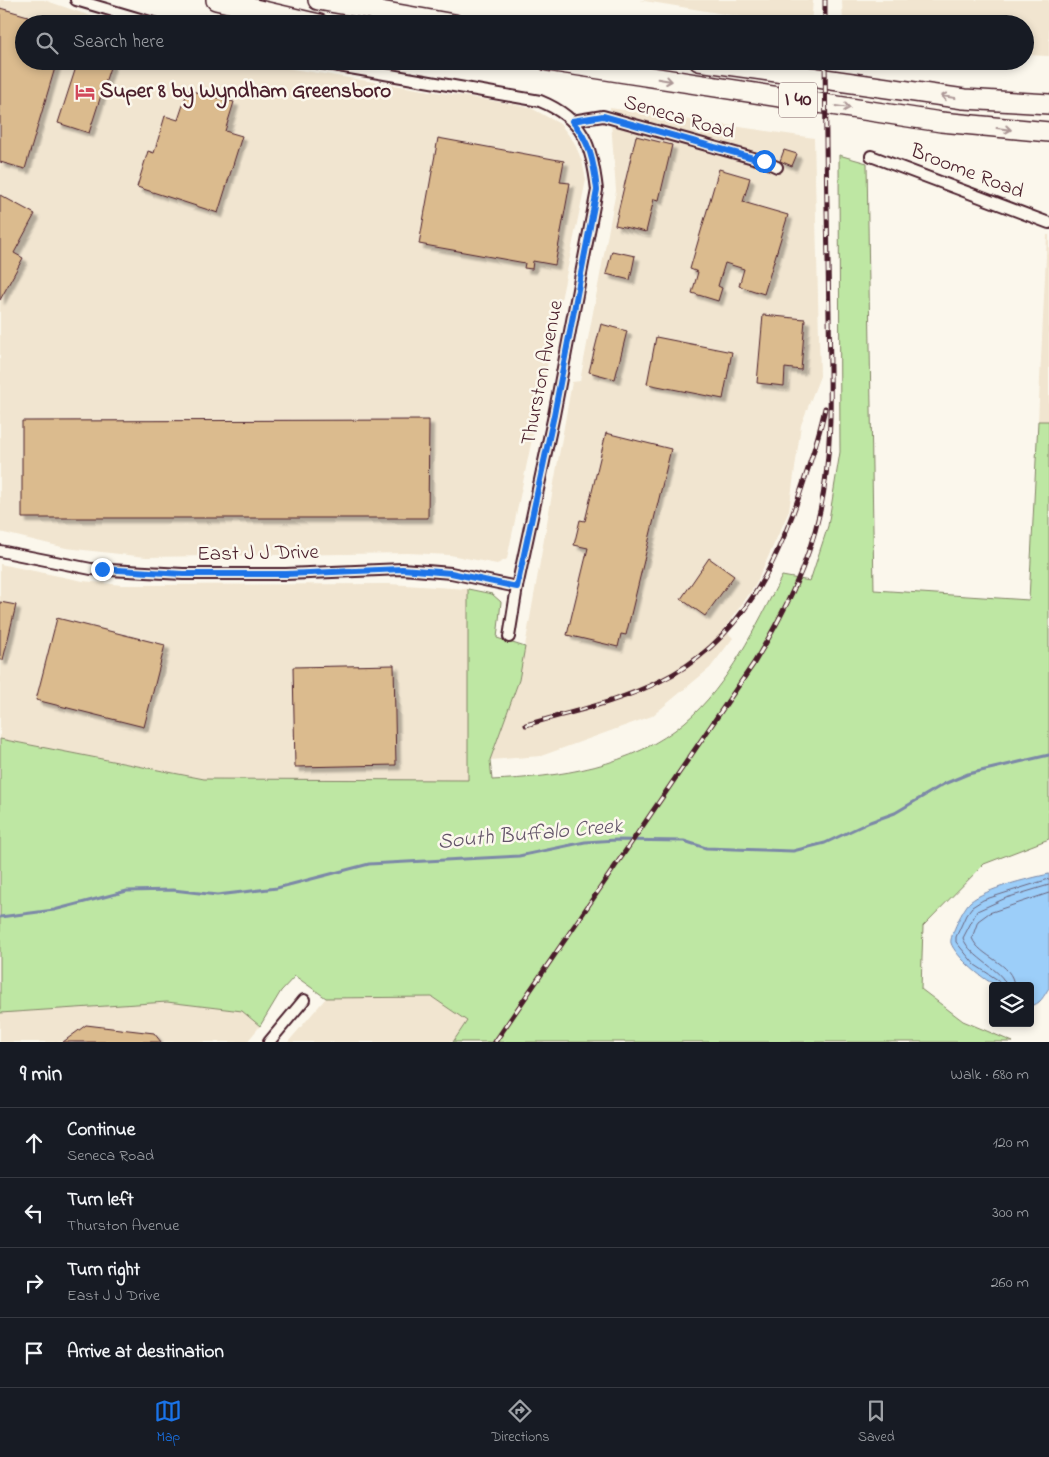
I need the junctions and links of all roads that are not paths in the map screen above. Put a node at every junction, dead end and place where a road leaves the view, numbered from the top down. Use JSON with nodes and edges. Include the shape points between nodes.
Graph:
{"nodes":[{"id":1,"x":76,"y":0,"type":"edge"},
{"id":2,"x":216,"y":0,"type":"edge"},
{"id":3,"x":318,"y":0,"type":"edge"},
{"id":4,"x":127,"y":15,"type":"edge"},
{"id":5,"x":280,"y":15,"type":"edge"},
{"id":6,"x":403,"y":15,"type":"edge"},
{"id":7,"x":362,"y":70,"type":"edge"},
{"id":8,"x":606,"y":70,"type":"edge"},
{"id":9,"x":760,"y":70,"type":"edge"},
{"id":10,"x":1049,"y":104,"type":"edge"},
{"id":11,"x":572,"y":121,"type":"junction"},
{"id":12,"x":1049,"y":132,"type":"edge"},
{"id":13,"x":871,"y":156,"type":"dead end"},
{"id":14,"x":777,"y":167,"type":"dead end"},
{"id":15,"x":1049,"y":223,"type":"edge"},
{"id":16,"x":0,"y":551,"type":"edge"},
{"id":17,"x":517,"y":587,"type":"junction"},
{"id":18,"x":509,"y":637,"type":"dead end"},
{"id":19,"x":304,"y":1000,"type":"dead end"},
{"id":20,"x":269,"y":1042,"type":"edge"}],
"edges":[{"from":1,"to":4,"type":"street"},
{"from":2,"to":5,"type":"highway"},
{"from":3,"to":6,"type":"highway"},
{"from":7,"to":11,"type":"street","via":[[540,101],[558,108]]},
{"from":8,"to":12,"type":"highway","number":"I 40","one_way":true,"via":[[941,122]]},
{"from":10,"to":9,"type":"highway","number":"I 40","one_way":true,"via":[[964,100]]},
{"from":11,"to":14,"type":"street","name":"Seneca Road","via":[[603,116]]},
{"from":11,"to":17,"type":"street","name":"Thurston Avenue","via":[[584,134],[594,158],[597,190]]},
{"from":13,"to":15,"type":"street","name":"Broome Road"},
{"from":16,"to":17,"type":"street","name":"East J J Drive","via":[[91,568],[183,574],[402,569],[451,573]]},
{"from":17,"to":18,"type":"street","name":"Thurston Avenue"},
{"from":19,"to":20,"type":"street"}]}
